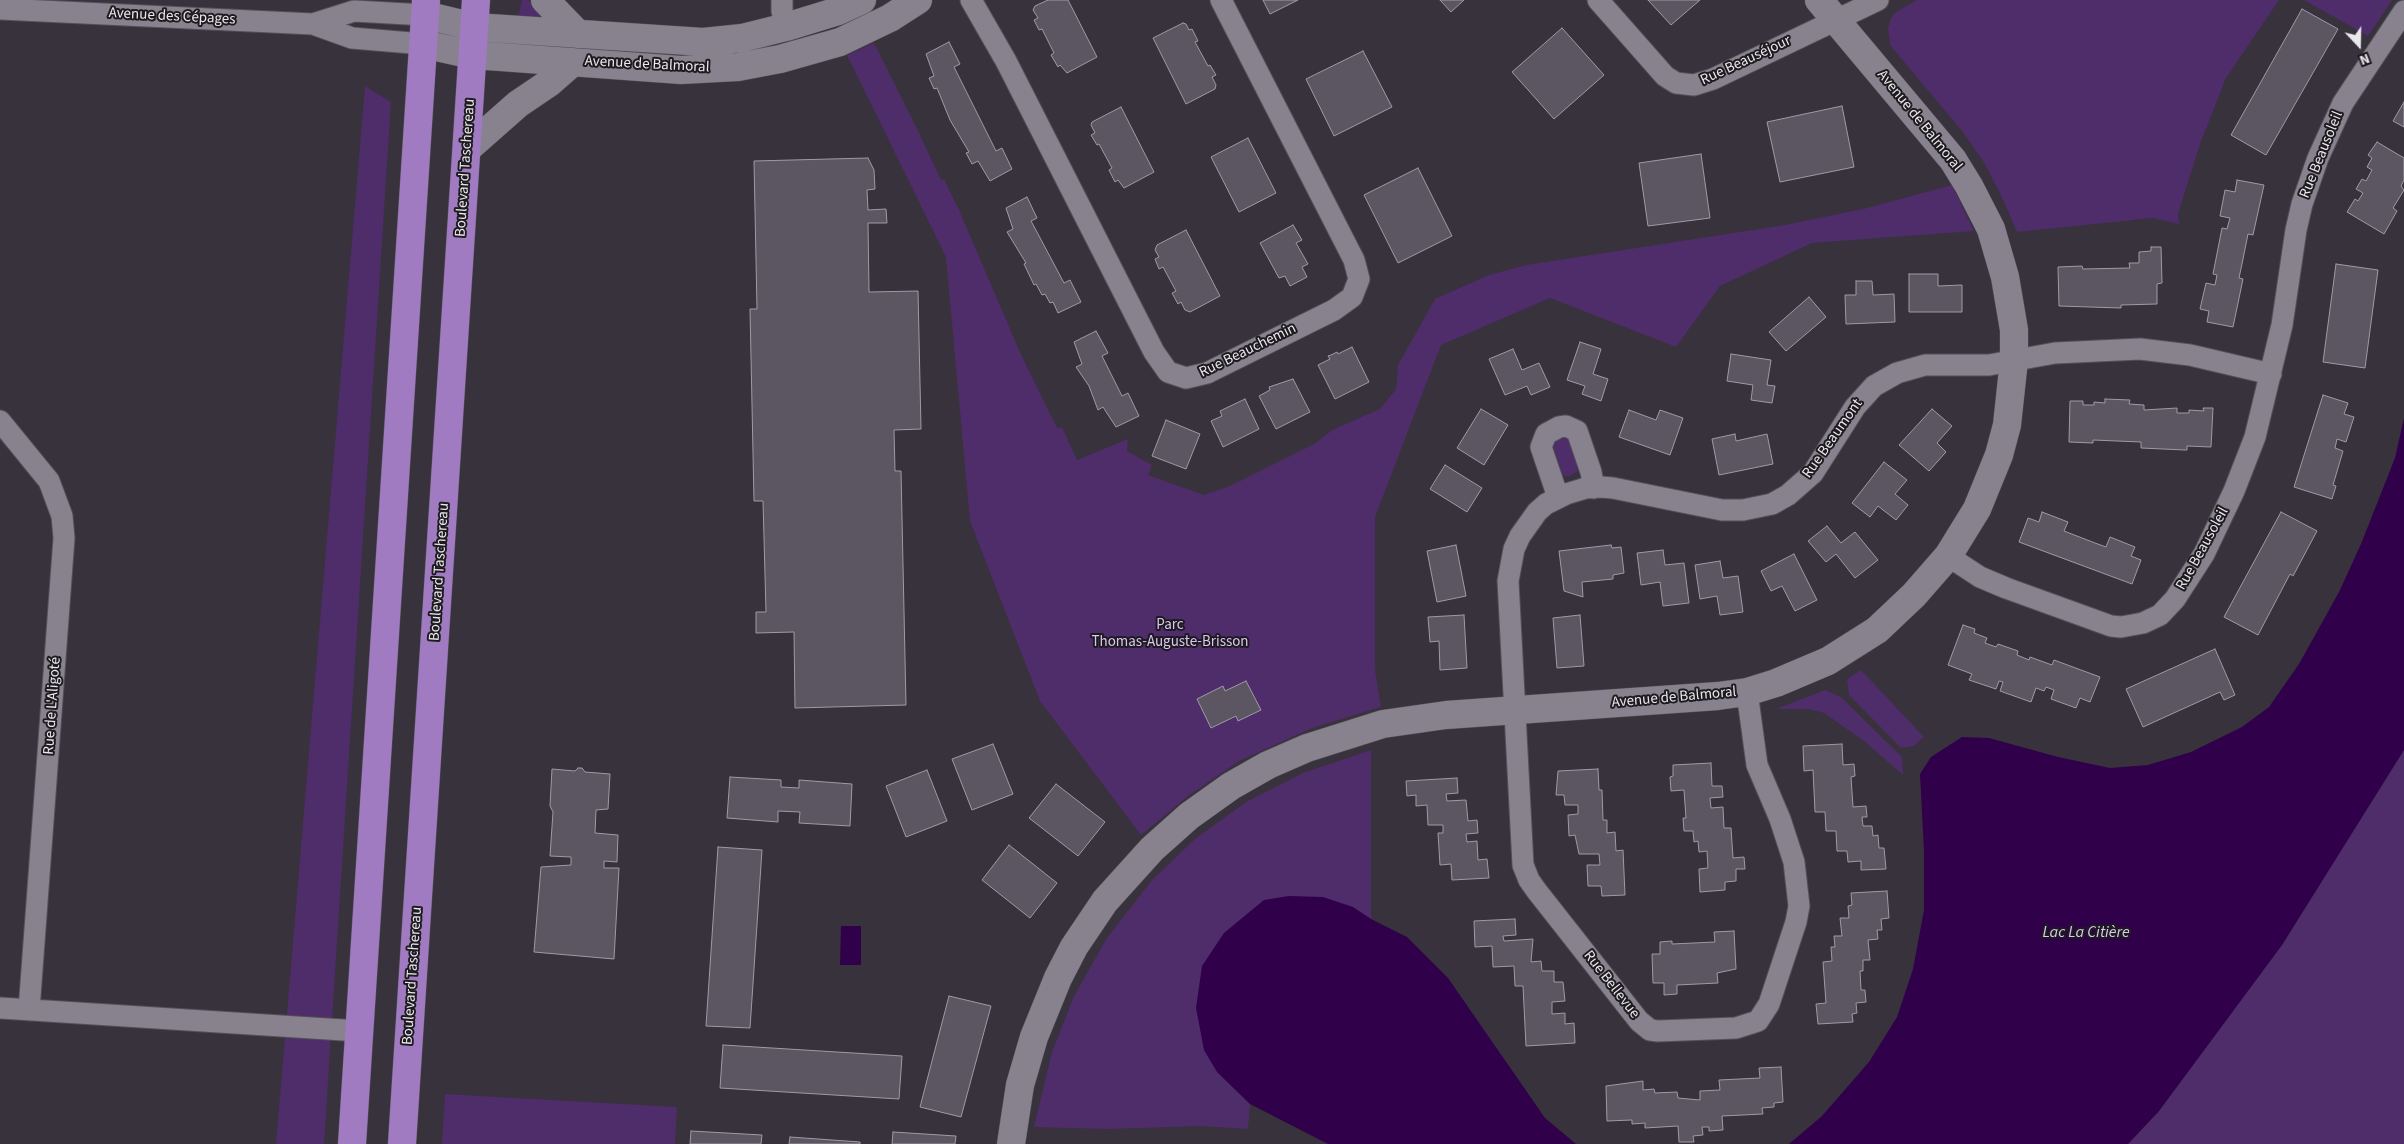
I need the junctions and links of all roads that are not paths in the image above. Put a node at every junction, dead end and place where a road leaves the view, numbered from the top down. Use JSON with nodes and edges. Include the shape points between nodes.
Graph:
{"nodes":[{"id":1,"x":476,"y":0,"type":"edge"},
{"id":2,"x":545,"y":0,"type":"edge"},
{"id":3,"x":782,"y":0,"type":"edge"},
{"id":4,"x":862,"y":0,"type":"edge"},
{"id":5,"x":918,"y":0,"type":"edge"},
{"id":6,"x":971,"y":0,"type":"edge"},
{"id":7,"x":1221,"y":0,"type":"edge"},
{"id":8,"x":1598,"y":0,"type":"edge"},
{"id":9,"x":1878,"y":0,"type":"edge"},
{"id":10,"x":425,"y":8,"type":"edge"},
{"id":11,"x":0,"y":9,"type":"edge"},
{"id":12,"x":1828,"y":10,"type":"edge"},
{"id":13,"x":2404,"y":11,"type":"edge"},
{"id":14,"x":313,"y":24,"type":"junction"},
{"id":15,"x":475,"y":27,"type":"junction"},
{"id":16,"x":786,"y":27,"type":"junction"},
{"id":17,"x":578,"y":34,"type":"junction"},
{"id":18,"x":423,"y":44,"type":"junction"},
{"id":19,"x":473,"y":55,"type":"junction"},
{"id":20,"x":573,"y":62,"type":"junction"},
{"id":21,"x":467,"y":149,"type":"junction"},
{"id":22,"x":2014,"y":360,"type":"junction"},
{"id":23,"x":2271,"y":374,"type":"junction"},
{"id":24,"x":0,"y":421,"type":"edge"},
{"id":25,"x":1594,"y":488,"type":"junction"},
{"id":26,"x":1558,"y":498,"type":"junction"},
{"id":27,"x":1948,"y":556,"type":"junction"},
{"id":28,"x":1747,"y":692,"type":"junction"},
{"id":29,"x":1515,"y":710,"type":"junction"},
{"id":30,"x":0,"y":1008,"type":"edge"},
{"id":31,"x":29,"y":1010,"type":"junction"},
{"id":32,"x":359,"y":1031,"type":"junction"},
{"id":33,"x":352,"y":1144,"type":"edge"},
{"id":34,"x":402,"y":1144,"type":"edge"},
{"id":35,"x":1012,"y":1144,"type":"edge"}],
"edges":[{"from":1,"to":15,"type":"main road","name":"Boulevard Taschereau"},
{"from":2,"to":17,"type":"street"},
{"from":3,"to":16,"type":"street"},
{"from":4,"to":16,"type":"street","name":"Avenue de Balmoral","via":[[825,16]]},
{"from":5,"to":20,"type":"street","name":"Avenue de Balmoral","via":[[890,18],[840,42],[738,67],[681,70]]},
{"from":6,"to":7,"type":"street","name":"Rue Beauchemin","via":[[1006,61],[1154,352],[1168,372],[1186,378],[1207,373],[1334,310],[1352,297],[1359,279],[1354,260]]},
{"from":8,"to":12,"type":"street","name":"Rue Beauséjour","via":[[1665,76],[1685,85],[1713,79]]},
{"from":9,"to":12,"type":"street","name":"Rue Beauséjour"},
{"from":10,"to":14,"type":"street","name":"Avenue des Cépages","via":[[354,11]]},
{"from":10,"to":15,"type":"street","name":"Avenue de Balmoral"},
{"from":10,"to":18,"type":"main road"},
{"from":11,"to":14,"type":"street","name":"Avenue des Cépages"},
{"from":12,"to":22,"type":"street","name":"Avenue de Balmoral","via":[[1953,160],[1982,210],[1996,243],[2005,277],[2013,324]]},
{"from":13,"to":23,"type":"street","name":"Rue Beausoleil","via":[[2348,96],[2318,158],[2296,230],[2282,326]]},
{"from":14,"to":18,"type":"street","name":"Avenue des Cépages","via":[[352,38]]},
{"from":15,"to":17,"type":"street","name":"Avenue de Balmoral"},
{"from":15,"to":19,"type":"main road","name":"Boulevard Taschereau"},
{"from":16,"to":17,"type":"street","name":"Avenue de Balmoral","via":[[742,38],[703,42]]},
{"from":18,"to":19,"type":"street","name":"Avenue de Balmoral"},
{"from":18,"to":32,"type":"main road"},
{"from":19,"to":20,"type":"street","name":"Avenue de Balmoral"},
{"from":19,"to":21,"type":"main road","name":"Boulevard Taschereau"},
{"from":20,"to":21,"type":"street"},
{"from":21,"to":34,"type":"main road","name":"Boulevard Taschereau"},
{"from":22,"to":23,"type":"street","via":[[2055,353],[2140,349],[2190,355]]},
{"from":22,"to":25,"type":"street","name":"Rue Beaumont","via":[[1976,366],[1925,366],[1885,379],[1863,397],[1813,473],[1772,504],[1722,510],[1613,488]]},
{"from":22,"to":27,"type":"street","name":"Avenue de Balmoral","via":[[2008,417],[1999,455],[1977,509]]},
{"from":23,"to":27,"type":"street","name":"Rue Beausoleil","via":[[2250,452],[2202,558],[2175,599],[2152,619],[2143,624],[2121,627],[2101,623],[1980,577]]},
{"from":24,"to":31,"type":"street","name":"Rue de L'Aligoté","via":[[49,481],[62,516],[64,538]]},
{"from":25,"to":26,"type":"street","name":"Rue Beaumont"},
{"from":25,"to":26,"type":"street","via":[[1578,431],[1558,426],[1546,434],[1541,447]]},
{"from":26,"to":29,"type":"street","name":"Rue Beaumont","via":[[1546,504],[1528,523],[1510,564],[1508,581]]},
{"from":27,"to":28,"type":"street","name":"Avenue de Balmoral","via":[[1896,613],[1854,646],[1804,672]]},
{"from":28,"to":29,"type":"street","name":"Avenue de Balmoral"},
{"from":28,"to":29,"type":"street","name":"Rue Bellevue","via":[[1757,765],[1794,862],[1799,906],[1769,1004],[1758,1021],[1736,1028],[1658,1031],[1645,1026],[1532,885],[1524,865]]},
{"from":29,"to":35,"type":"street","name":"Avenue de Balmoral","via":[[1401,721],[1332,738],[1248,775],[1210,799],[1176,827],[1141,860],[1106,901],[1074,947],[1041,1016],[1027,1059],[1016,1105]]},
{"from":30,"to":31,"type":"street"},
{"from":31,"to":32,"type":"street"},
{"from":32,"to":33,"type":"main road"}]}
